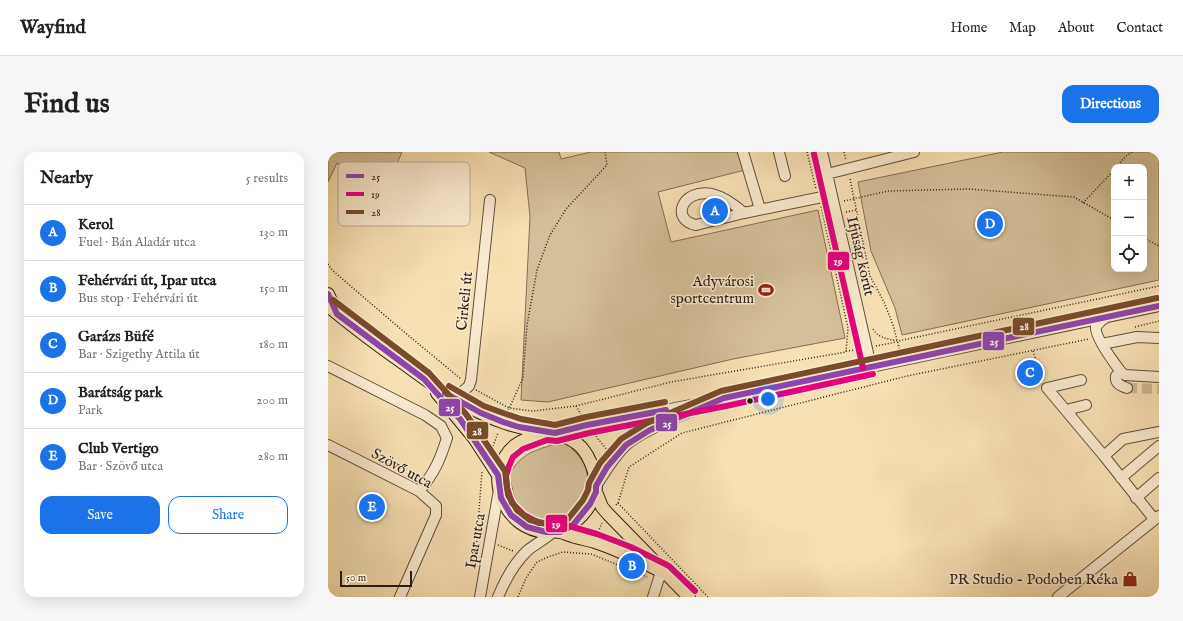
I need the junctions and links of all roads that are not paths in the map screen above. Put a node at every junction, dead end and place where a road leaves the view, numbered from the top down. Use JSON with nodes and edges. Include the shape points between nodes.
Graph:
{"nodes":[{"id":1,"x":743,"y":152,"type":"edge"},
{"id":2,"x":779,"y":152,"type":"edge"},
{"id":3,"x":822,"y":152,"type":"edge"},
{"id":4,"x":914,"y":152,"type":"edge"},
{"id":5,"x":827,"y":174,"type":"junction"},
{"id":6,"x":785,"y":176,"type":"dead end"},
{"id":7,"x":832,"y":195,"type":"junction"},
{"id":8,"x":490,"y":200,"type":"dead end"},
{"id":9,"x":760,"y":209,"type":"junction"},
{"id":10,"x":744,"y":213,"type":"junction"},
{"id":11,"x":328,"y":294,"type":"edge"},
{"id":12,"x":1159,"y":306,"type":"edge"},
{"id":13,"x":331,"y":310,"type":"edge"},
{"id":14,"x":1105,"y":318,"type":"junction"},
{"id":15,"x":1159,"y":338,"type":"edge"},
{"id":16,"x":1100,"y":340,"type":"junction"},
{"id":17,"x":328,"y":366,"type":"edge"},
{"id":18,"x":871,"y":366,"type":"junction"},
{"id":19,"x":1121,"y":372,"type":"junction"},
{"id":20,"x":1159,"y":378,"type":"edge"},
{"id":21,"x":424,"y":379,"type":"junction"},
{"id":22,"x":1081,"y":380,"type":"dead end"},
{"id":23,"x":1127,"y":388,"type":"dead end"},
{"id":24,"x":724,"y":398,"type":"junction"},
{"id":25,"x":454,"y":399,"type":"junction"},
{"id":26,"x":1086,"y":405,"type":"dead end"},
{"id":27,"x":1072,"y":418,"type":"junction"},
{"id":28,"x":1159,"y":432,"type":"edge"},
{"id":29,"x":550,"y":433,"type":"junction"},
{"id":30,"x":328,"y":445,"type":"edge"},
{"id":31,"x":1159,"y":446,"type":"edge"},
{"id":32,"x":1104,"y":456,"type":"junction"},
{"id":33,"x":498,"y":475,"type":"junction"},
{"id":34,"x":1121,"y":478,"type":"junction"},
{"id":35,"x":1159,"y":478,"type":"edge"},
{"id":36,"x":596,"y":489,"type":"junction"},
{"id":37,"x":499,"y":490,"type":"junction"},
{"id":38,"x":419,"y":491,"type":"junction"},
{"id":39,"x":1136,"y":498,"type":"junction"},
{"id":40,"x":1157,"y":518,"type":"edge"},
{"id":41,"x":556,"y":532,"type":"junction"},
{"id":42,"x":662,"y":576,"type":"junction"},
{"id":43,"x":400,"y":597,"type":"edge"},
{"id":44,"x":480,"y":597,"type":"edge"},
{"id":45,"x":498,"y":597,"type":"edge"},
{"id":46,"x":653,"y":597,"type":"edge"},
{"id":47,"x":689,"y":597,"type":"edge"},
{"id":48,"x":1058,"y":597,"type":"edge"}],
"edges":[{"from":1,"to":9,"type":"street"},
{"from":2,"to":6,"type":"street"},
{"from":3,"to":5,"type":"street","name":"Ifjúság körút"},
{"from":4,"to":5,"type":"street"},
{"from":5,"to":7,"type":"street","name":"Ifjúság körút"},
{"from":7,"to":9,"type":"street"},
{"from":7,"to":18,"type":"street","name":"Ifjúság körút"},
{"from":8,"to":25,"type":"street","name":"Cirkeli út","via":[[469,386]]},
{"from":9,"to":10,"type":"street"},
{"from":10,"to":10,"type":"street","via":[[730,202],[713,194],[694,195],[686,199],[682,205],[684,219],[696,226]]},
{"from":11,"to":13,"type":"main road"},
{"from":12,"to":14,"type":"street"},
{"from":13,"to":21,"type":"main road"},
{"from":14,"to":16,"type":"street","via":[[1096,328]]},
{"from":14,"to":18,"type":"street"},
{"from":15,"to":16,"type":"street"},
{"from":16,"to":19,"type":"street"},
{"from":17,"to":38,"type":"street","via":[[425,414],[441,426],[447,438],[442,454],[430,478]]},
{"from":18,"to":24,"type":"street"},
{"from":19,"to":20,"type":"street","via":[[1125,375]]},
{"from":19,"to":23,"type":"street","via":[[1116,376],[1118,384]]},
{"from":21,"to":25,"type":"main road"},
{"from":21,"to":33,"type":"main road","via":[[460,419]]},
{"from":22,"to":27,"type":"street","via":[[1047,388]]},
{"from":24,"to":29,"type":"street"},
{"from":24,"to":36,"type":"street","via":[[650,430],[626,445],[607,467]]},
{"from":25,"to":29,"type":"main road","via":[[503,422]]},
{"from":26,"to":27,"type":"street","via":[[1070,409]]},
{"from":27,"to":32,"type":"street"},
{"from":28,"to":32,"type":"street","via":[[1123,439]]},
{"from":29,"to":33,"type":"main road","via":[[518,442],[507,452]]},
{"from":29,"to":36,"type":"main road","via":[[573,440],[584,452],[592,466]]},
{"from":30,"to":38,"type":"street","name":"Szövő utca"},
{"from":31,"to":34,"type":"street"},
{"from":32,"to":34,"type":"street"},
{"from":33,"to":37,"type":"main road"},
{"from":34,"to":39,"type":"street"},
{"from":35,"to":39,"type":"street"},
{"from":36,"to":41,"type":"main road","via":[[590,504],[578,519],[572,525]]},
{"from":36,"to":42,"type":"main road","via":[[602,507]]},
{"from":37,"to":41,"type":"main road","via":[[505,507],[519,522],[536,531]]},
{"from":37,"to":44,"type":"street","name":"Ipar utca"},
{"from":38,"to":43,"type":"street","name":"Szövő utca","via":[[436,506],[436,514]]},
{"from":39,"to":40,"type":"street"},
{"from":40,"to":48,"type":"street"},
{"from":41,"to":42,"type":"main road","via":[[627,554]]},
{"from":41,"to":45,"type":"street","via":[[522,556],[506,579]]},
{"from":42,"to":46,"type":"street"},
{"from":42,"to":47,"type":"main road"}]}
